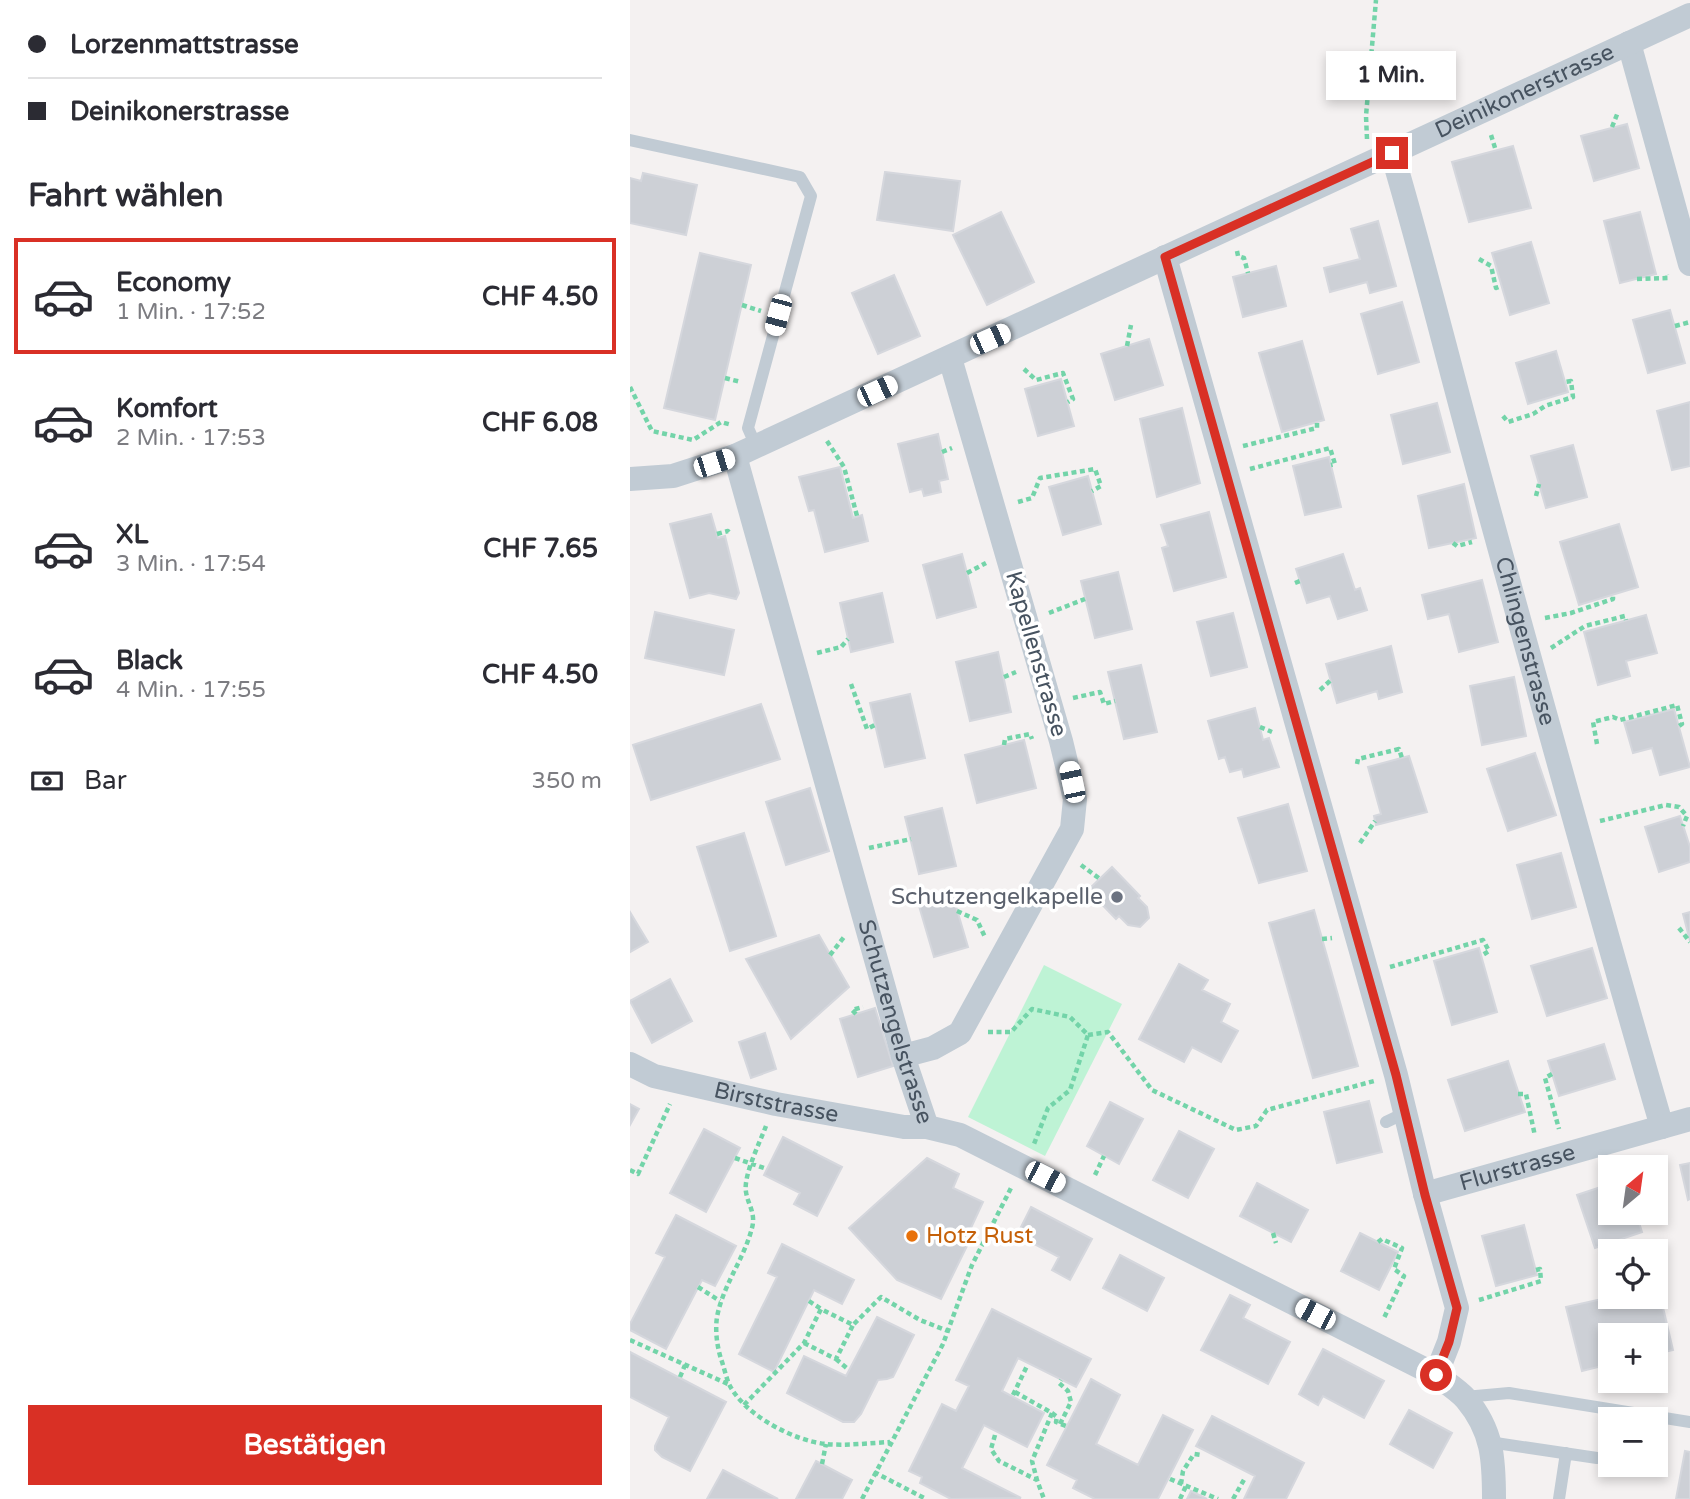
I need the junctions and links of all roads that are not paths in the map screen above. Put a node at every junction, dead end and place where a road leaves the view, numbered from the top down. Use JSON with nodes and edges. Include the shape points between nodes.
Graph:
{"nodes":[{"id":1,"x":1690,"y":15,"type":"edge"},
{"id":2,"x":1629,"y":43,"type":"junction"},
{"id":3,"x":630,"y":140,"type":"edge"},
{"id":4,"x":1392,"y":153,"type":"junction"},
{"id":5,"x":1165,"y":257,"type":"junction"},
{"id":6,"x":1690,"y":264,"type":"edge"},
{"id":7,"x":950,"y":358,"type":"junction"},
{"id":8,"x":746,"y":444,"type":"junction"},
{"id":9,"x":630,"y":479,"type":"edge"},
{"id":10,"x":903,"y":1056,"type":"junction"},
{"id":11,"x":630,"y":1064,"type":"edge"},
{"id":12,"x":1690,"y":1119,"type":"edge"},
{"id":13,"x":927,"y":1127,"type":"junction"},
{"id":14,"x":1662,"y":1127,"type":"junction"},
{"id":15,"x":1425,"y":1195,"type":"junction"},
{"id":16,"x":1436,"y":1375,"type":"junction"},
{"id":17,"x":1465,"y":1397,"type":"junction"},
{"id":18,"x":1690,"y":1422,"type":"edge"},
{"id":19,"x":1489,"y":1442,"type":"junction"},
{"id":20,"x":1566,"y":1453,"type":"junction"},
{"id":21,"x":1597,"y":1458,"type":"dead end"},
{"id":22,"x":1494,"y":1499,"type":"edge"},
{"id":23,"x":1559,"y":1499,"type":"edge"}],
"edges":[{"from":1,"to":2,"type":"street","name":"Deinikonerstrasse"},
{"from":2,"to":4,"type":"street","name":"Deinikonerstrasse"},
{"from":2,"to":6,"type":"street"},
{"from":3,"to":8,"type":"lane","via":[[800,177],[811,196]]},
{"from":4,"to":5,"type":"street","name":"Deinikonerstrasse"},
{"from":4,"to":14,"type":"street","name":"Chlingenstrasse"},
{"from":5,"to":7,"type":"street","name":"Deinikonerstrasse"},
{"from":5,"to":15,"type":"street","via":[[1396,1075],[1395,1117]]},
{"from":7,"to":8,"type":"street","name":"Deinikonerstrasse"},
{"from":7,"to":10,"type":"street","name":"Kapellenstrasse","via":[[1075,799],[1072,829],[960,1033],[933,1048]]},
{"from":8,"to":9,"type":"street","name":"Deinikonerstrasse","via":[[673,476]]},
{"from":8,"to":10,"type":"street","name":"Schutzengelstrasse"},
{"from":10,"to":13,"type":"street","name":"Schutzengelstrasse"},
{"from":11,"to":13,"type":"street","name":"Birststrasse","via":[[654,1076],[776,1104]]},
{"from":12,"to":14,"type":"street","name":"Flurstrasse"},
{"from":13,"to":16,"type":"street","name":"Schutzengelstrasse","via":[[960,1135]]},
{"from":14,"to":15,"type":"street","name":"Flurstrasse"},
{"from":15,"to":16,"type":"street","via":[[1457,1308]]},
{"from":16,"to":17,"type":"street","name":"Schutzengelstrasse"},
{"from":17,"to":18,"type":"lane","via":[[1509,1392]]},
{"from":17,"to":19,"type":"street","name":"Schutzengelstrasse","via":[[1485,1426]]},
{"from":19,"to":20,"type":"lane"},
{"from":19,"to":22,"type":"street","name":"Schutzengelstrasse"},
{"from":20,"to":21,"type":"lane"},
{"from":20,"to":23,"type":"lane"}]}
